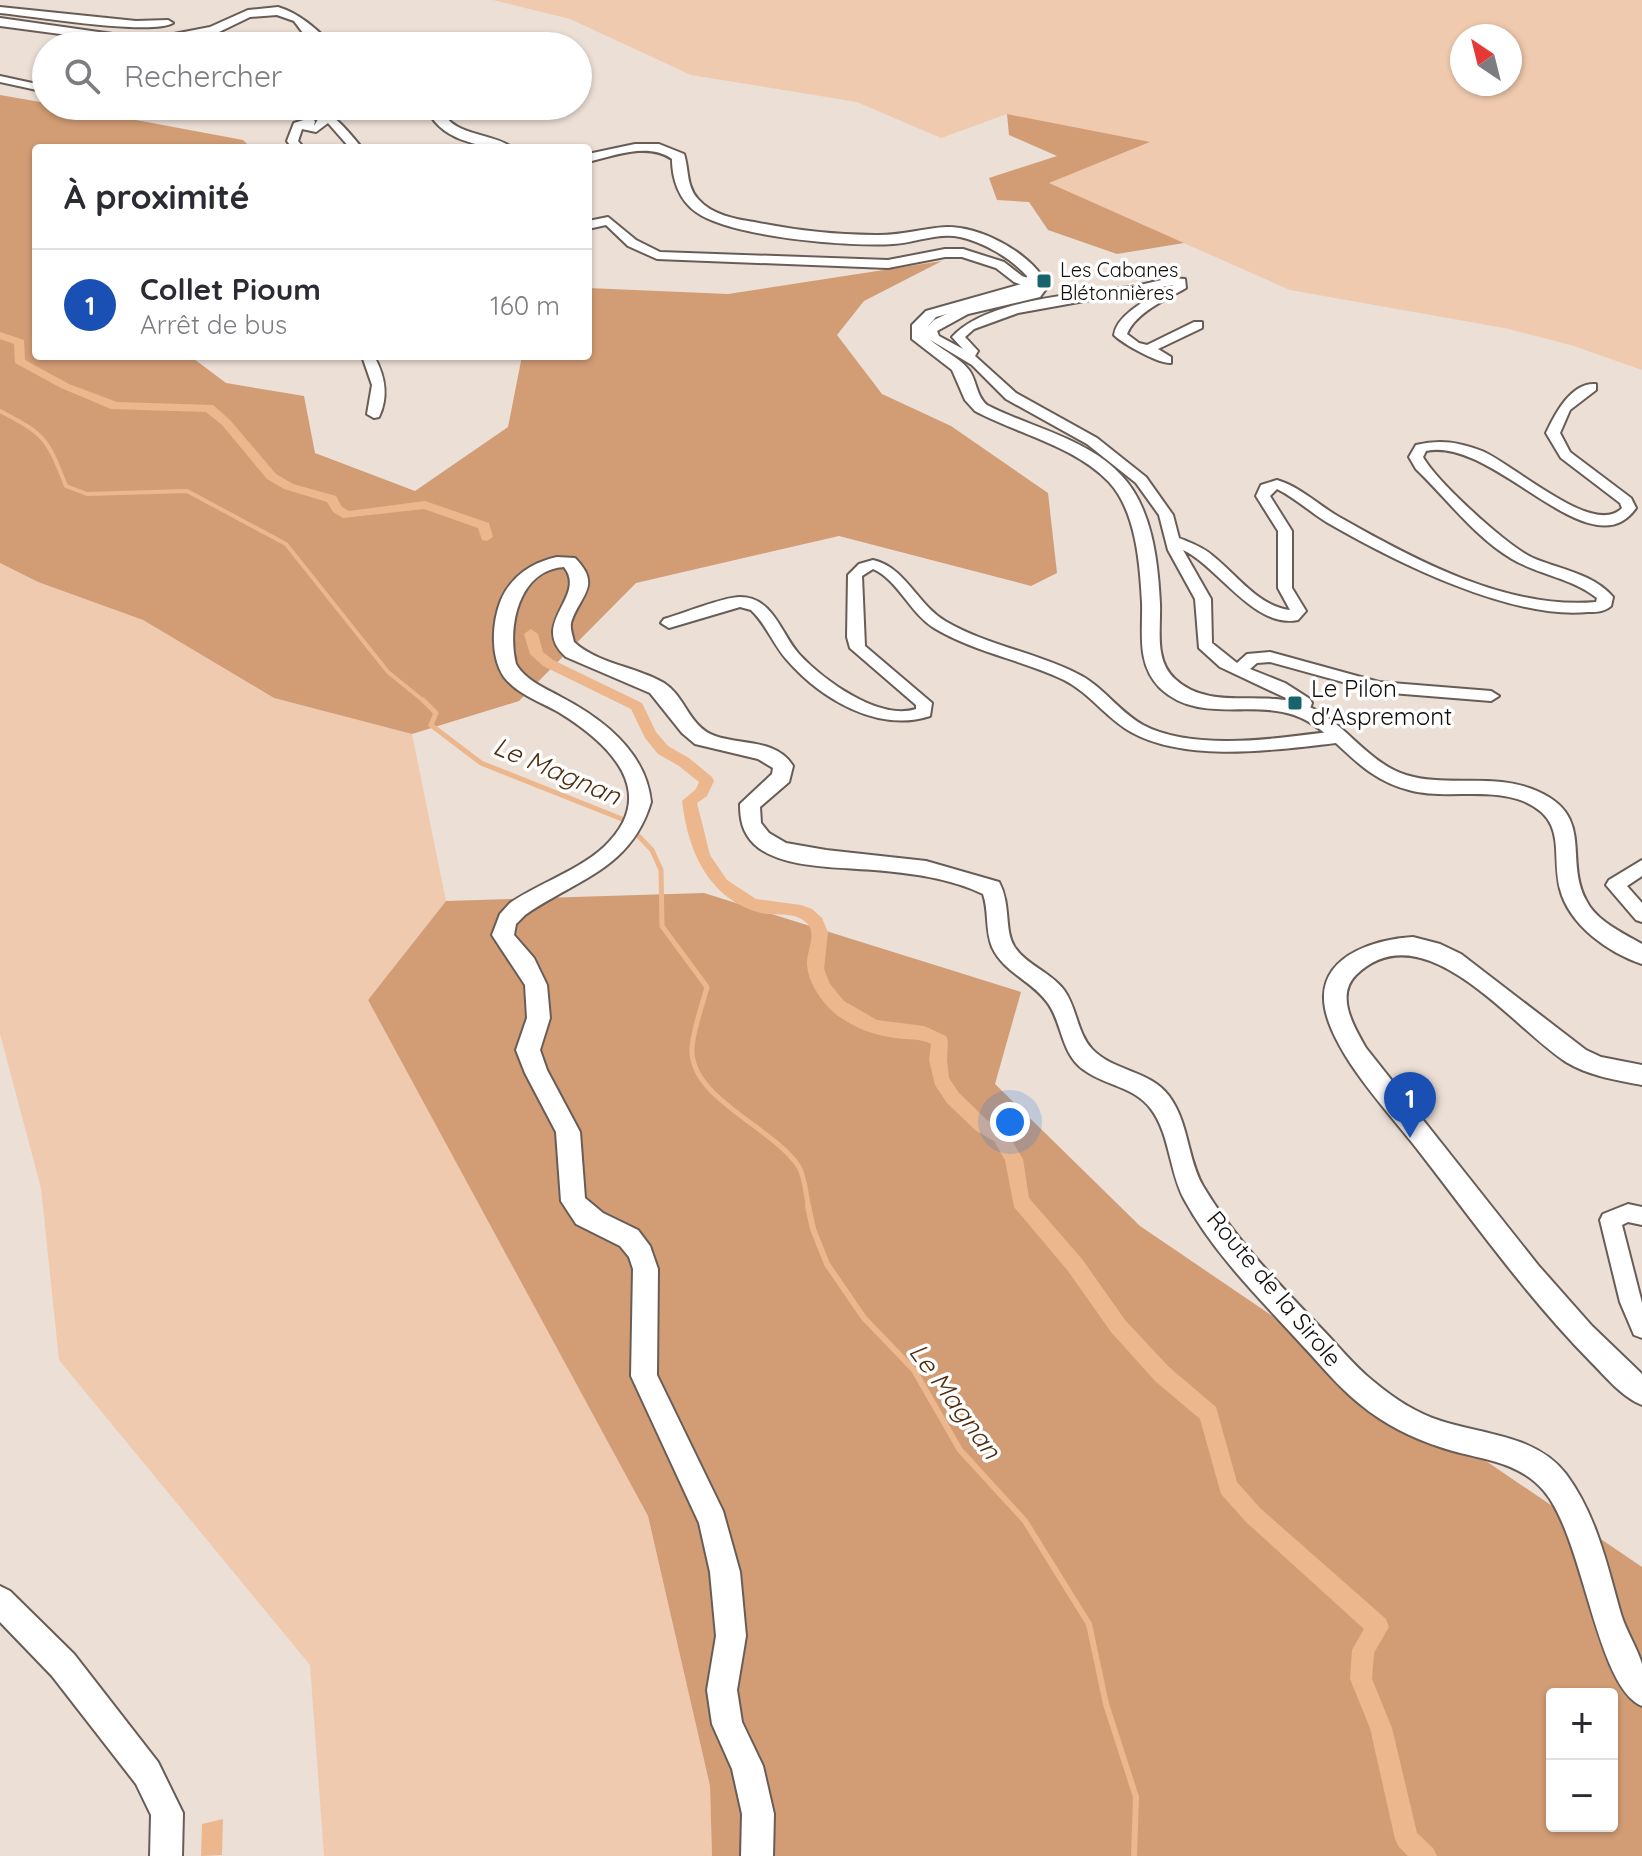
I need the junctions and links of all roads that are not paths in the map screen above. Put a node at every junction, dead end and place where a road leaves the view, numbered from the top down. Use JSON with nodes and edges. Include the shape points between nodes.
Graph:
{"nodes":[{"id":1,"x":0,"y":10,"type":"edge"},
{"id":2,"x":0,"y":22,"type":"edge"},
{"id":3,"x":168,"y":23,"type":"dead end"},
{"id":4,"x":70,"y":32,"type":"edge"},
{"id":5,"x":203,"y":32,"type":"edge"},
{"id":6,"x":308,"y":32,"type":"edge"},
{"id":7,"x":0,"y":79,"type":"edge"},
{"id":8,"x":32,"y":86,"type":"edge"},
{"id":9,"x":324,"y":120,"type":"edge"},
{"id":10,"x":331,"y":120,"type":"edge"},
{"id":11,"x":440,"y":120,"type":"edge"},
{"id":12,"x":295,"y":144,"type":"edge"},
{"id":13,"x":352,"y":144,"type":"edge"},
{"id":14,"x":495,"y":144,"type":"edge"},
{"id":15,"x":592,"y":157,"type":"edge"},
{"id":16,"x":592,"y":224,"type":"edge"},
{"id":17,"x":1008,"y":284,"type":"junction"},
{"id":18,"x":1033,"y":285,"type":"junction"},
{"id":19,"x":1198,"y":325,"type":"dead end"},
{"id":20,"x":1149,"y":349,"type":"junction"},
{"id":21,"x":967,"y":356,"type":"junction"},
{"id":22,"x":370,"y":360,"type":"edge"},
{"id":23,"x":1166,"y":360,"type":"dead end"},
{"id":24,"x":1591,"y":387,"type":"dead end"},
{"id":25,"x":374,"y":414,"type":"dead end"},
{"id":26,"x":1173,"y":541,"type":"junction"},
{"id":27,"x":669,"y":623,"type":"dead end"},
{"id":28,"x":1239,"y":670,"type":"junction"},
{"id":29,"x":1491,"y":696,"type":"dead end"},
{"id":30,"x":1302,"y":710,"type":"junction"},
{"id":31,"x":1336,"y":737,"type":"junction"},
{"id":32,"x":1642,"y":867,"type":"edge"},
{"id":33,"x":1642,"y":915,"type":"edge"},
{"id":34,"x":1642,"y":955,"type":"edge"},
{"id":35,"x":1642,"y":1075,"type":"edge"},
{"id":36,"x":1642,"y":1216,"type":"edge"},
{"id":37,"x":1642,"y":1328,"type":"edge"},
{"id":38,"x":1642,"y":1392,"type":"edge"},
{"id":39,"x":0,"y":1601,"type":"edge"},
{"id":40,"x":1642,"y":1691,"type":"edge"},
{"id":41,"x":166,"y":1856,"type":"edge"},
{"id":42,"x":757,"y":1856,"type":"edge"}],
"edges":[{"from":1,"to":3,"type":"street"},
{"from":2,"to":4,"type":"street"},
{"from":5,"to":6,"type":"street","via":[[248,14],[278,11],[295,15]]},
{"from":7,"to":8,"type":"street"},
{"from":9,"to":12,"type":"street","via":[[316,129],[307,128],[310,121],[298,125]]},
{"from":10,"to":13,"type":"street"},
{"from":11,"to":14,"type":"street"},
{"from":15,"to":18,"type":"street","via":[[650,147],[674,152],[684,188],[697,206],[740,224],[872,240],[941,232],[971,235],[1030,270]]},
{"from":16,"to":17,"type":"street","via":[[608,221],[643,250],[680,258],[888,264],[963,253]]},
{"from":17,"to":18,"type":"street"},
{"from":17,"to":18,"type":"street","via":[[1018,279]]},
{"from":17,"to":30,"type":"street","via":[[931,314],[920,325],[920,339],[962,371],[974,402],[1118,480],[1138,527],[1150,583],[1149,651],[1165,682],[1196,701]]},
{"from":18,"to":21,"type":"street","via":[[1040,289],[1036,294],[955,314],[933,325],[933,338]]},
{"from":19,"to":20,"type":"street"},
{"from":20,"to":21,"type":"street","via":[[1125,341],[1119,330],[1181,282],[1090,294],[973,323],[958,337],[972,351]]},
{"from":20,"to":23,"type":"street"},
{"from":21,"to":26,"type":"street","via":[[1011,396],[1092,441],[1141,480],[1166,515]]},
{"from":22,"to":25,"type":"street","via":[[379,401]]},
{"from":24,"to":26,"type":"street","via":[[1564,408],[1553,429],[1554,439],[1574,462],[1626,501],[1629,508],[1617,519],[1592,521],[1575,515],[1471,450],[1435,444],[1421,448],[1416,457],[1500,543],[1546,570],[1596,589],[1605,597],[1603,606],[1567,610],[1487,590],[1347,527],[1277,484],[1266,488],[1263,496],[1287,539],[1285,588],[1298,611],[1293,616],[1263,607],[1204,555]]},
{"from":26,"to":28,"type":"street","via":[[1203,599],[1204,644],[1224,664]]},
{"from":27,"to":31,"type":"street","via":[[740,602],[756,606],[791,655],[812,674],[874,712],[908,719],[924,712],[924,703],[867,658],[855,637],[855,575],[875,565],[891,572],[915,605],[943,627],[1073,678],[1148,735],[1244,745]]},
{"from":28,"to":29,"type":"street","via":[[1253,658],[1270,657],[1379,687]]},
{"from":28,"to":30,"type":"street","via":[[1294,694],[1304,703]]},
{"from":30,"to":31,"type":"street"},
{"from":31,"to":34,"type":"street","via":[[1361,760],[1400,781],[1510,791],[1544,804],[1568,834],[1569,883],[1581,911]]},
{"from":32,"to":33,"type":"street","via":[[1615,885]]},
{"from":35,"to":38,"type":"street","via":[[1577,1056],[1459,966],[1424,947],[1400,946],[1374,954],[1350,967],[1336,986],[1341,1026],[1365,1063],[1508,1252],[1580,1335]]},
{"from":36,"to":37,"type":"street","via":[[1628,1213],[1610,1220]]},
{"from":39,"to":41,"type":"street","via":[[63,1665],[147,1773],[167,1813]]},
{"from":40,"to":42,"type":"street","name":"Route de la Sirole","via":[[1619,1653],[1583,1529],[1555,1482],[1519,1453],[1451,1438],[1411,1422],[1352,1380],[1206,1210],[1182,1166],[1173,1128],[1157,1097],[1084,1057],[1058,999],[1013,960],[1001,941],[998,902],[991,888],[888,863],[796,854],[763,839],[751,823],[750,804],[782,777],[783,766],[762,752],[697,736],[666,694],[565,645],[561,625],[580,590],[578,573],[569,562],[552,562],[520,584],[507,606],[504,653],[509,669],[619,751],[637,780],[641,804],[610,855],[522,906],[503,929],[505,941],[535,981],[538,1030],[528,1050],[533,1072],[567,1130],[572,1151],[570,1196],[580,1211],[630,1238],[641,1255],[646,1280],[640,1357],[644,1376],[713,1521],[725,1572],[731,1636],[722,1690],[727,1724],[747,1766],[758,1814]]}]}
